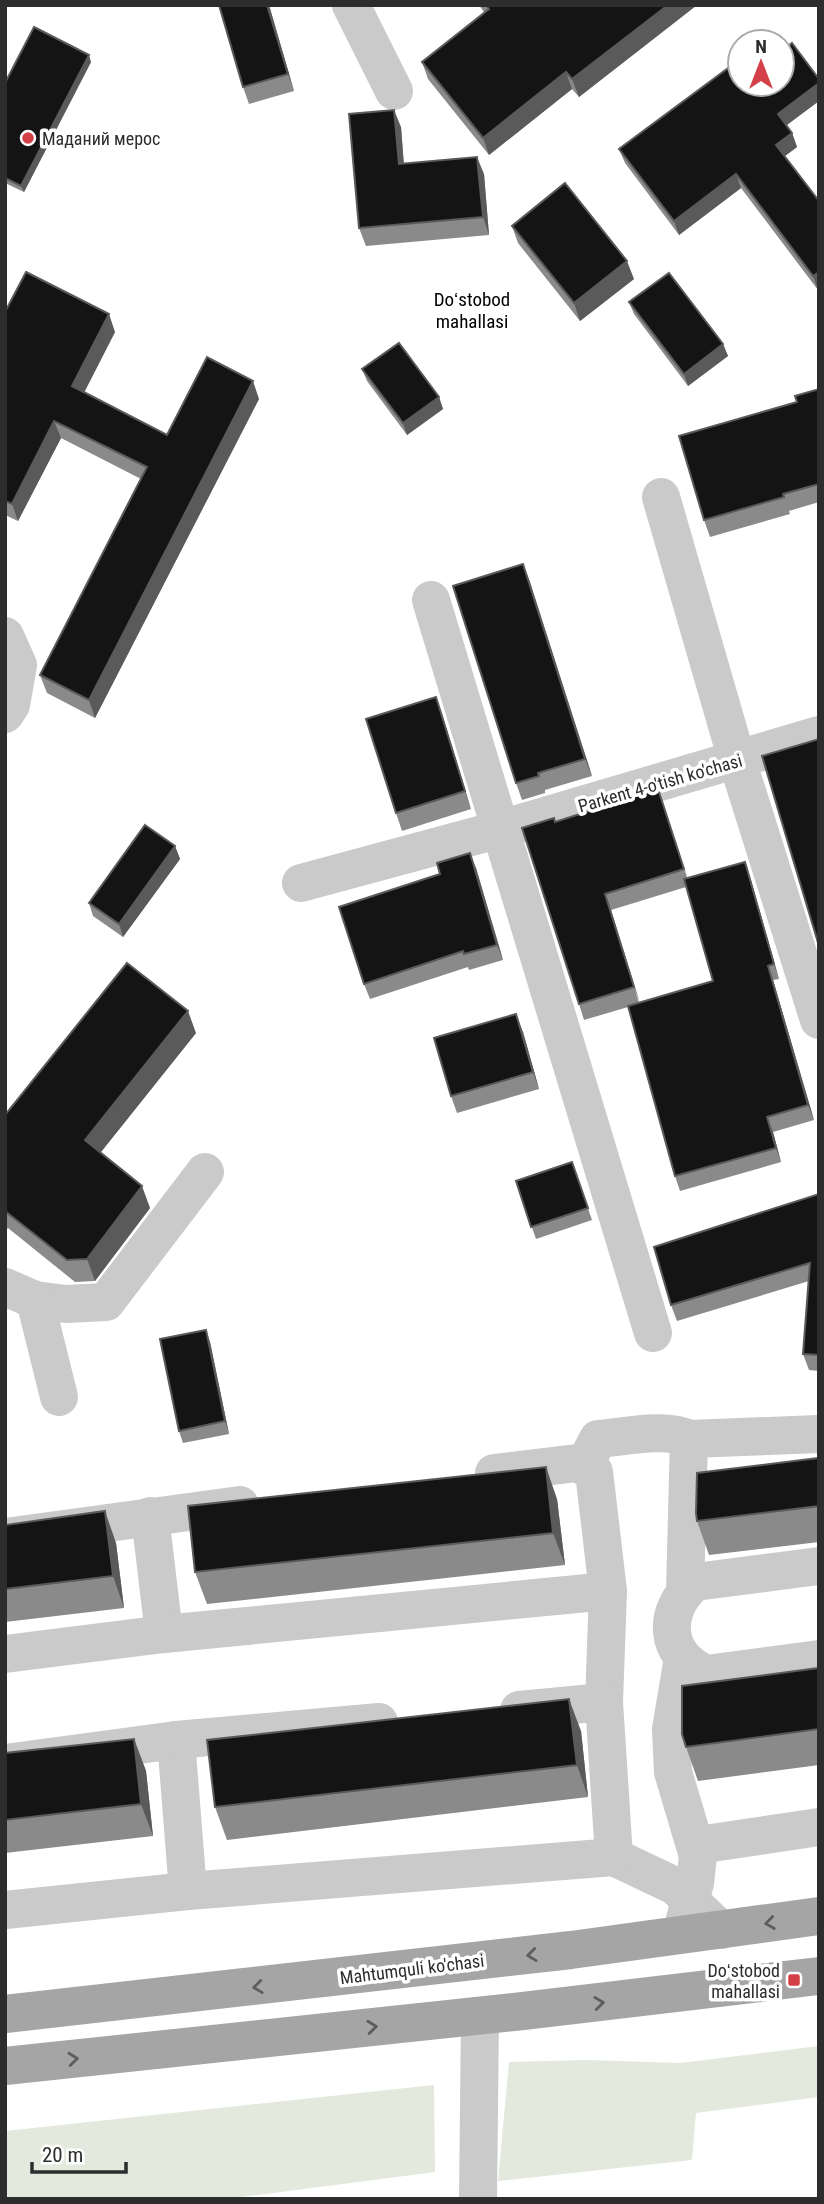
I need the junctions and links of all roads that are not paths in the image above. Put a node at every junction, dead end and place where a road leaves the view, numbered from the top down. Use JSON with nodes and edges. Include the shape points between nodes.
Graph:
{"nodes":[{"id":1,"x":351,"y":5,"type":"edge"},
{"id":2,"x":394,"y":90,"type":"dead end"},
{"id":3,"x":662,"y":497,"type":"dead end"},
{"id":4,"x":431,"y":600,"type":"dead end"},
{"id":5,"x":5,"y":636,"type":"edge"},
{"id":6,"x":5,"y":713,"type":"edge"},
{"id":7,"x":819,"y":735,"type":"edge"},
{"id":8,"x":737,"y":760,"type":"junction"},
{"id":9,"x":501,"y":829,"type":"junction"},
{"id":10,"x":301,"y":883,"type":"dead end"},
{"id":11,"x":819,"y":1020,"type":"edge"},
{"id":12,"x":205,"y":1172,"type":"dead end"},
{"id":13,"x":20,"y":1293,"type":"edge"},
{"id":14,"x":653,"y":1332,"type":"dead end"},
{"id":15,"x":59,"y":1397,"type":"dead end"},
{"id":16,"x":819,"y":1434,"type":"edge"},
{"id":17,"x":689,"y":1439,"type":"junction"},
{"id":18,"x":584,"y":1466,"type":"junction"},
{"id":19,"x":467,"y":1477,"type":"edge"},
{"id":20,"x":274,"y":1501,"type":"edge"},
{"id":21,"x":150,"y":1516,"type":"junction"},
{"id":22,"x":5,"y":1537,"type":"edge"},
{"id":23,"x":819,"y":1566,"type":"edge"},
{"id":24,"x":608,"y":1591,"type":"junction"},
{"id":25,"x":684,"y":1592,"type":"junction"},
{"id":26,"x":164,"y":1634,"type":"junction"},
{"id":27,"x":5,"y":1654,"type":"edge"},
{"id":28,"x":682,"y":1658,"type":"junction"},
{"id":29,"x":819,"y":1659,"type":"edge"},
{"id":30,"x":604,"y":1702,"type":"junction"},
{"id":31,"x":480,"y":1713,"type":"edge"},
{"id":32,"x":411,"y":1719,"type":"edge"},
{"id":33,"x":176,"y":1740,"type":"junction"},
{"id":34,"x":5,"y":1763,"type":"edge"},
{"id":35,"x":819,"y":1827,"type":"edge"},
{"id":36,"x":698,"y":1856,"type":"junction"},
{"id":37,"x":614,"y":1857,"type":"junction"},
{"id":38,"x":188,"y":1891,"type":"junction"},
{"id":39,"x":5,"y":1910,"type":"edge"},
{"id":40,"x":819,"y":1916,"type":"edge"},
{"id":41,"x":685,"y":1918,"type":"junction"},
{"id":42,"x":819,"y":1976,"type":"edge"},
{"id":43,"x":315,"y":1980,"type":"junction"},
{"id":44,"x":5,"y":2014,"type":"edge"},
{"id":45,"x":480,"y":2016,"type":"junction"},
{"id":46,"x":321,"y":2033,"type":"junction"},
{"id":47,"x":5,"y":2066,"type":"edge"},
{"id":48,"x":478,"y":2199,"type":"edge"}],
"edges":[{"from":1,"to":2,"type":"street"},
{"from":3,"to":8,"type":"street"},
{"from":4,"to":9,"type":"street"},
{"from":5,"to":6,"type":"street","via":[[18,665],[11,705]]},
{"from":7,"to":8,"type":"street","name":"Parkent 4-o'tish ko'chasi"},
{"from":8,"to":9,"type":"street","name":"Parkent 4-o'tish ko'chasi"},
{"from":8,"to":11,"type":"street"},
{"from":9,"to":10,"type":"street","name":"Parkent 4-o'tish ko'chasi"},
{"from":9,"to":14,"type":"street"},
{"from":12,"to":13,"type":"street","via":[[106,1302],[66,1304]]},
{"from":13,"to":15,"type":"street"},
{"from":16,"to":17,"type":"street"},
{"from":17,"to":18,"type":"street","via":[[679,1434],[598,1439]]},
{"from":17,"to":25,"type":"street"},
{"from":18,"to":19,"type":"street","via":[[577,1463]]},
{"from":18,"to":24,"type":"street","via":[[594,1472]]},
{"from":20,"to":21,"type":"street"},
{"from":21,"to":22,"type":"street"},
{"from":21,"to":26,"type":"street"},
{"from":23,"to":25,"type":"street","via":[[695,1582]]},
{"from":24,"to":26,"type":"street"},
{"from":24,"to":30,"type":"street"},
{"from":25,"to":28,"type":"street","via":[[671,1629]]},
{"from":26,"to":27,"type":"street"},
{"from":28,"to":29,"type":"street","via":[[706,1674]]},
{"from":28,"to":36,"type":"street","via":[[671,1729],[673,1772]]},
{"from":30,"to":31,"type":"street"},
{"from":30,"to":37,"type":"street"},
{"from":32,"to":33,"type":"street"},
{"from":33,"to":34,"type":"street"},
{"from":33,"to":38,"type":"street"},
{"from":35,"to":36,"type":"street","via":[[721,1840],[705,1844]]},
{"from":36,"to":41,"type":"street"},
{"from":37,"to":38,"type":"street"},
{"from":37,"to":41,"type":"street","via":[[675,1886]]},
{"from":38,"to":39,"type":"street"},
{"from":40,"to":41,"type":"main road","name":"Mahtumquli ko'chasi","one_way":true,"via":[[721,1930]]},
{"from":41,"to":43,"type":"main road","name":"Mahtumquli ko'chasi","one_way":true},
{"from":45,"to":42,"type":"main road","one_way":true},
{"from":43,"to":44,"type":"main road","name":"Mahtumquli ko'chasi","one_way":true},
{"from":43,"to":46,"type":"main road"},
{"from":46,"to":45,"type":"main road","one_way":true},
{"from":45,"to":48,"type":"street"},
{"from":47,"to":46,"type":"main road","one_way":true}]}
